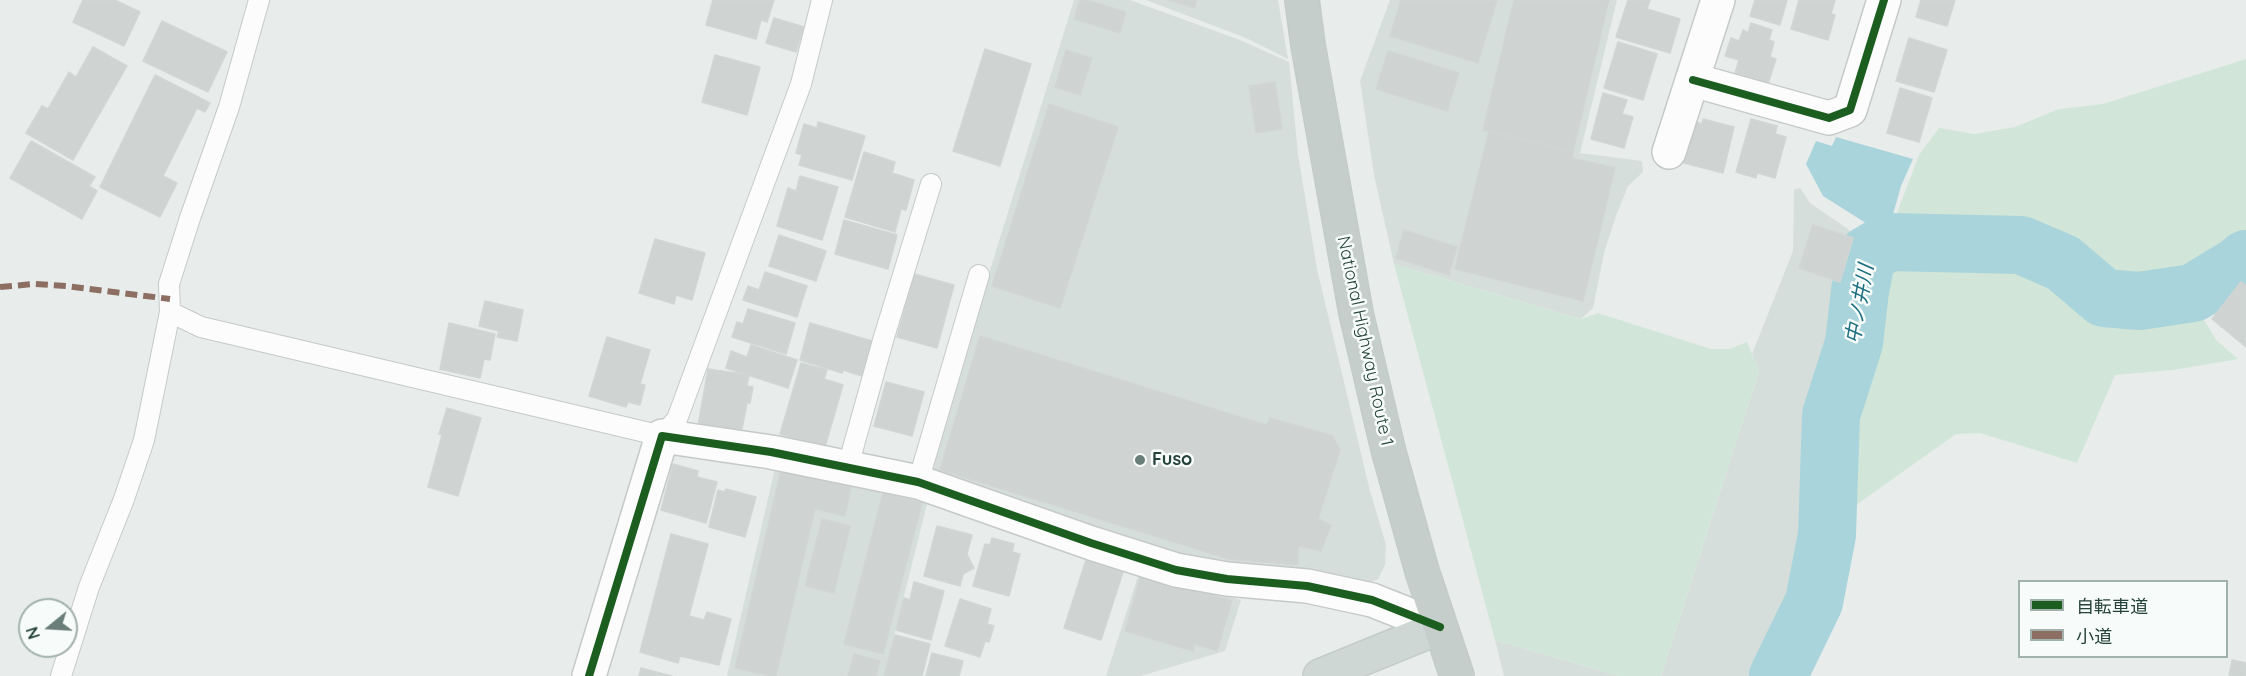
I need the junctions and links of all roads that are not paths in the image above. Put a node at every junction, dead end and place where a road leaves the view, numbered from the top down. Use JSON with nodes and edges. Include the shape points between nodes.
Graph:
{"nodes":[{"id":1,"x":260,"y":0,"type":"edge"},
{"id":2,"x":822,"y":0,"type":"edge"},
{"id":3,"x":1302,"y":0,"type":"edge"},
{"id":4,"x":1718,"y":0,"type":"edge"},
{"id":5,"x":1884,"y":0,"type":"edge"},
{"id":6,"x":1693,"y":80,"type":"junction"},
{"id":7,"x":1669,"y":152,"type":"dead end"},
{"id":8,"x":931,"y":184,"type":"dead end"},
{"id":9,"x":979,"y":275,"type":"dead end"},
{"id":10,"x":170,"y":312,"type":"junction"},
{"id":11,"x":662,"y":436,"type":"junction"},
{"id":12,"x":848,"y":466,"type":"junction"},
{"id":13,"x":918,"y":482,"type":"junction"},
{"id":14,"x":1440,"y":627,"type":"junction"},
{"id":15,"x":61,"y":676,"type":"edge"},
{"id":16,"x":589,"y":676,"type":"edge"},
{"id":17,"x":1320,"y":676,"type":"edge"},
{"id":18,"x":1457,"y":676,"type":"edge"}],
"edges":[{"from":1,"to":10,"type":"lane","via":[[229,107],[169,284]]},
{"from":2,"to":11,"type":"lane","via":[[801,84],[677,419]]},
{"from":3,"to":14,"type":"highway","name":"National Highway Route 1","via":[[1356,313],[1388,449]]},
{"from":4,"to":6,"type":"street"},
{"from":5,"to":6,"type":"street","via":[[1850,110],[1828,118]]},
{"from":6,"to":7,"type":"street"},
{"from":8,"to":12,"type":"lane"},
{"from":9,"to":13,"type":"lane"},
{"from":10,"to":11,"type":"lane","via":[[201,327]]},
{"from":10,"to":15,"type":"lane","via":[[144,440],[89,587]]},
{"from":11,"to":12,"type":"street"},
{"from":11,"to":16,"type":"street"},
{"from":12,"to":13,"type":"street"},
{"from":13,"to":14,"type":"street","via":[[1176,570],[1307,586],[1372,600]]},
{"from":14,"to":17,"type":"main road"},
{"from":14,"to":18,"type":"highway","name":"National Highway Route 1"}]}
